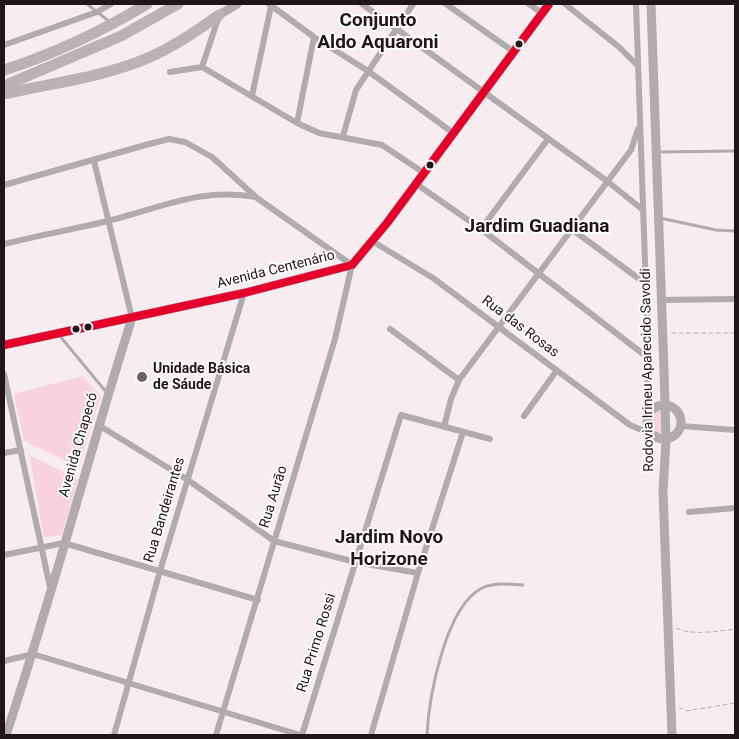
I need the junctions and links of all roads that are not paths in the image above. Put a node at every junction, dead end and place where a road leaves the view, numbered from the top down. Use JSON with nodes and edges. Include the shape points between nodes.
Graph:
{"nodes":[{"id":1,"x":87,"y":4,"type":"edge"},
{"id":2,"x":111,"y":4,"type":"edge"},
{"id":3,"x":147,"y":4,"type":"edge"},
{"id":4,"x":178,"y":4,"type":"edge"},
{"id":5,"x":238,"y":4,"type":"edge"},
{"id":6,"x":362,"y":4,"type":"edge"},
{"id":7,"x":414,"y":4,"type":"edge"},
{"id":8,"x":446,"y":4,"type":"edge"},
{"id":9,"x":530,"y":4,"type":"edge"},
{"id":10,"x":549,"y":4,"type":"edge"},
{"id":11,"x":565,"y":4,"type":"edge"},
{"id":12,"x":636,"y":4,"type":"edge"},
{"id":13,"x":651,"y":4,"type":"edge"},
{"id":14,"x":270,"y":5,"type":"edge"},
{"id":15,"x":97,"y":12,"type":"junction"},
{"id":16,"x":542,"y":13,"type":"junction"},
{"id":17,"x":220,"y":15,"type":"junction"},
{"id":18,"x":113,"y":24,"type":"junction"},
{"id":19,"x":396,"y":28,"type":"junction"},
{"id":20,"x":314,"y":37,"type":"junction"},
{"id":21,"x":4,"y":45,"type":"edge"},
{"id":22,"x":514,"y":52,"type":"junction"},
{"id":23,"x":638,"y":66,"type":"junction"},
{"id":24,"x":202,"y":68,"type":"junction"},
{"id":25,"x":4,"y":70,"type":"edge"},
{"id":26,"x":368,"y":71,"type":"junction"},
{"id":27,"x":170,"y":72,"type":"dead end"},
{"id":28,"x":4,"y":86,"type":"edge"},
{"id":29,"x":484,"y":93,"type":"junction"},
{"id":30,"x":4,"y":94,"type":"edge"},
{"id":31,"x":252,"y":96,"type":"junction"},
{"id":32,"x":640,"y":116,"type":"junction"},
{"id":33,"x":297,"y":123,"type":"junction"},
{"id":34,"x":452,"y":132,"type":"junction"},
{"id":35,"x":342,"y":136,"type":"junction"},
{"id":36,"x":548,"y":138,"type":"junction"},
{"id":37,"x":735,"y":151,"type":"edge"},
{"id":38,"x":657,"y":152,"type":"junction"},
{"id":39,"x":94,"y":161,"type":"junction"},
{"id":40,"x":424,"y":173,"type":"junction"},
{"id":41,"x":607,"y":182,"type":"junction"},
{"id":42,"x":416,"y":183,"type":"junction"},
{"id":43,"x":4,"y":185,"type":"edge"},
{"id":44,"x":257,"y":198,"type":"junction"},
{"id":45,"x":643,"y":210,"type":"junction"},
{"id":46,"x":659,"y":217,"type":"junction"},
{"id":47,"x":109,"y":221,"type":"junction"},
{"id":48,"x":481,"y":228,"type":"junction"},
{"id":49,"x":572,"y":230,"type":"junction"},
{"id":50,"x":735,"y":231,"type":"edge"},
{"id":51,"x":372,"y":241,"type":"junction"},
{"id":52,"x":4,"y":244,"type":"edge"},
{"id":53,"x":352,"y":265,"type":"junction"},
{"id":54,"x":538,"y":274,"type":"junction"},
{"id":55,"x":646,"y":284,"type":"junction"},
{"id":56,"x":244,"y":293,"type":"junction"},
{"id":57,"x":735,"y":299,"type":"edge"},
{"id":58,"x":661,"y":300,"type":"junction"},
{"id":59,"x":132,"y":318,"type":"junction"},
{"id":60,"x":498,"y":327,"type":"junction"},
{"id":61,"x":390,"y":329,"type":"dead end"},
{"id":62,"x":58,"y":334,"type":"junction"},
{"id":63,"x":4,"y":345,"type":"edge"},
{"id":64,"x":647,"y":357,"type":"junction"},
{"id":65,"x":557,"y":370,"type":"junction"},
{"id":66,"x":4,"y":374,"type":"edge"},
{"id":67,"x":459,"y":380,"type":"junction"},
{"id":68,"x":108,"y":394,"type":"junction"},
{"id":69,"x":664,"y":405,"type":"junction"},
{"id":70,"x":648,"y":415,"type":"junction"},
{"id":71,"x":524,"y":416,"type":"dead end"},
{"id":72,"x":100,"y":426,"type":"junction"},
{"id":73,"x":681,"y":426,"type":"junction"},
{"id":74,"x":444,"y":427,"type":"junction"},
{"id":75,"x":735,"y":430,"type":"edge"},
{"id":76,"x":463,"y":432,"type":"junction"},
{"id":77,"x":651,"y":434,"type":"junction"},
{"id":78,"x":490,"y":439,"type":"dead end"},
{"id":79,"x":666,"y":440,"type":"junction"},
{"id":80,"x":20,"y":450,"type":"junction"},
{"id":81,"x":4,"y":453,"type":"edge"},
{"id":82,"x":188,"y":480,"type":"junction"},
{"id":83,"x":735,"y":508,"type":"edge"},
{"id":84,"x":689,"y":512,"type":"dead end"},
{"id":85,"x":274,"y":541,"type":"junction"},
{"id":86,"x":64,"y":543,"type":"junction"},
{"id":87,"x":40,"y":547,"type":"junction"},
{"id":88,"x":4,"y":555,"type":"edge"},
{"id":89,"x":355,"y":562,"type":"junction"},
{"id":90,"x":160,"y":571,"type":"junction"},
{"id":91,"x":418,"y":573,"type":"junction"},
{"id":92,"x":524,"y":585,"type":"dead end"},
{"id":93,"x":50,"y":587,"type":"junction"},
{"id":94,"x":258,"y":600,"type":"junction"},
{"id":95,"x":33,"y":654,"type":"junction"},
{"id":96,"x":4,"y":661,"type":"edge"},
{"id":97,"x":129,"y":684,"type":"junction"},
{"id":98,"x":224,"y":711,"type":"junction"},
{"id":99,"x":6,"y":735,"type":"edge"},
{"id":100,"x":114,"y":735,"type":"edge"},
{"id":101,"x":216,"y":735,"type":"edge"},
{"id":102,"x":301,"y":735,"type":"edge"},
{"id":103,"x":371,"y":735,"type":"edge"},
{"id":104,"x":426,"y":735,"type":"edge"},
{"id":105,"x":672,"y":735,"type":"edge"}],
"edges":[{"from":1,"to":15,"type":"lane"},
{"from":2,"to":15,"type":"street"},
{"from":3,"to":18,"type":"highway"},
{"from":4,"to":28,"type":"highway","via":[[121,36]]},
{"from":5,"to":17,"type":"street"},
{"from":6,"to":19,"type":"street"},
{"from":7,"to":19,"type":"street"},
{"from":8,"to":22,"type":"street"},
{"from":9,"to":16,"type":"street"},
{"from":10,"to":16,"type":"street","name":"Avenida Centenário"},
{"from":11,"to":23,"type":"street","via":[[619,46]]},
{"from":12,"to":23,"type":"street"},
{"from":13,"to":38,"type":"street","name":"Rodovia Irineu Aparecido Savoldi"},
{"from":14,"to":20,"type":"street"},
{"from":14,"to":31,"type":"street"},
{"from":15,"to":18,"type":"lane"},
{"from":15,"to":21,"type":"street"},
{"from":16,"to":22,"type":"street","name":"Avenida Centenário"},
{"from":17,"to":24,"type":"street"},
{"from":17,"to":30,"type":"highway","via":[[195,33],[123,67]]},
{"from":18,"to":25,"type":"highway"},
{"from":19,"to":26,"type":"street"},
{"from":19,"to":29,"type":"street"},
{"from":20,"to":26,"type":"street"},
{"from":20,"to":33,"type":"street"},
{"from":22,"to":29,"type":"street","name":"Avenida Centenário"},
{"from":23,"to":32,"type":"street"},
{"from":24,"to":27,"type":"street"},
{"from":24,"to":31,"type":"street"},
{"from":26,"to":34,"type":"street"},
{"from":26,"to":35,"type":"street","via":[[352,98]]},
{"from":29,"to":34,"type":"street","name":"Avenida Centenário"},
{"from":29,"to":36,"type":"street"},
{"from":31,"to":33,"type":"street"},
{"from":32,"to":41,"type":"street","via":[[631,150]]},
{"from":32,"to":45,"type":"street"},
{"from":33,"to":35,"type":"street","via":[[319,133]]},
{"from":34,"to":40,"type":"street","name":"Avenida Centenário"},
{"from":35,"to":40,"type":"street","via":[[382,145]]},
{"from":36,"to":41,"type":"street"},
{"from":36,"to":48,"type":"street"},
{"from":37,"to":38,"type":"lane"},
{"from":38,"to":46,"type":"street","name":"Rodovia Irineu Aparecido Savoldi"},
{"from":39,"to":43,"type":"street"},
{"from":39,"to":44,"type":"street","via":[[170,139],[185,142],[212,157]]},
{"from":39,"to":47,"type":"street"},
{"from":40,"to":42,"type":"street","name":"Avenida Centenário"},
{"from":41,"to":45,"type":"street"},
{"from":41,"to":49,"type":"street"},
{"from":42,"to":48,"type":"street"},
{"from":42,"to":51,"type":"street","name":"Avenida Centenário"},
{"from":44,"to":47,"type":"street","via":[[234,193],[211,194]]},
{"from":44,"to":53,"type":"street"},
{"from":45,"to":55,"type":"street"},
{"from":46,"to":50,"type":"lane"},
{"from":46,"to":58,"type":"street","name":"Rodovia Irineu Aparecido Savoldi"},
{"from":47,"to":52,"type":"street"},
{"from":47,"to":59,"type":"street"},
{"from":48,"to":54,"type":"street"},
{"from":49,"to":54,"type":"street"},
{"from":49,"to":55,"type":"street"},
{"from":51,"to":53,"type":"street","name":"Avenida Centenário"},
{"from":51,"to":60,"type":"street","name":"Rua das Rosas","via":[[433,278]]},
{"from":53,"to":56,"type":"street","name":"Avenida Centenário"},
{"from":53,"to":85,"type":"street","name":"Rua Aurão","via":[[335,339]]},
{"from":54,"to":60,"type":"street"},
{"from":54,"to":64,"type":"street"},
{"from":55,"to":64,"type":"street"},
{"from":56,"to":59,"type":"street","name":"Avenida Centenário"},
{"from":56,"to":82,"type":"street","name":"Rua Bandeirantes"},
{"from":57,"to":58,"type":"street"},
{"from":58,"to":69,"type":"street","name":"Rodovia Irineu Aparecido Savoldi"},
{"from":59,"to":62,"type":"street","name":"Avenida Centenário"},
{"from":59,"to":68,"type":"street","name":"Avenida Chapecó"},
{"from":60,"to":65,"type":"street","name":"Rua das Rosas"},
{"from":60,"to":67,"type":"street"},
{"from":61,"to":67,"type":"street"},
{"from":62,"to":63,"type":"street","name":"Avenida Centenário"},
{"from":62,"to":68,"type":"lane"},
{"from":64,"to":70,"type":"street"},
{"from":65,"to":71,"type":"street"},
{"from":65,"to":77,"type":"street","name":"Rua das Rosas","via":[[630,425]]},
{"from":66,"to":80,"type":"street"},
{"from":67,"to":74,"type":"street"},
{"from":68,"to":72,"type":"street","name":"Avenida Chapecó"},
{"from":69,"to":70,"type":"street","via":[[654,407]]},
{"from":69,"to":73,"type":"street","via":[[675,409]]},
{"from":69,"to":79,"type":"street","name":"Rodovia Irineu Aparecido Savoldi"},
{"from":70,"to":77,"type":"street","via":[[646,425]]},
{"from":72,"to":82,"type":"street"},
{"from":72,"to":86,"type":"street","name":"Avenida Chapecó"},
{"from":73,"to":75,"type":"street"},
{"from":73,"to":79,"type":"street"},
{"from":74,"to":76,"type":"street"},
{"from":74,"to":89,"type":"street","name":"Rua Primo Rossi","via":[[400,416]]},
{"from":76,"to":78,"type":"street"},
{"from":76,"to":91,"type":"street"},
{"from":77,"to":79,"type":"street"},
{"from":79,"to":105,"type":"street","name":"Rodovia Irineu Aparecido Savoldi","via":[[663,491]]},
{"from":80,"to":81,"type":"street"},
{"from":80,"to":87,"type":"street"},
{"from":82,"to":85,"type":"street"},
{"from":82,"to":90,"type":"street","name":"Rua Bandeirantes"},
{"from":83,"to":84,"type":"street"},
{"from":85,"to":89,"type":"street"},
{"from":85,"to":94,"type":"street","name":"Rua Aurão"},
{"from":86,"to":87,"type":"street"},
{"from":86,"to":90,"type":"street"},
{"from":86,"to":93,"type":"street","name":"Avenida Chapecó"},
{"from":87,"to":88,"type":"street"},
{"from":87,"to":93,"type":"street"},
{"from":89,"to":91,"type":"street"},
{"from":89,"to":102,"type":"street","name":"Rua Primo Rossi"},
{"from":90,"to":94,"type":"street"},
{"from":90,"to":97,"type":"street","name":"Rua Bandeirantes"},
{"from":91,"to":103,"type":"street"},
{"from":92,"to":104,"type":"lane","via":[[499,583],[481,588],[457,616],[444,644]]},
{"from":93,"to":95,"type":"street","name":"Avenida Chapecó"},
{"from":94,"to":98,"type":"street","name":"Rua Aurão"},
{"from":95,"to":96,"type":"street"},
{"from":95,"to":97,"type":"street"},
{"from":95,"to":99,"type":"street","name":"Avenida Chapecó"},
{"from":97,"to":98,"type":"street"},
{"from":97,"to":100,"type":"street","name":"Rua Bandeirantes"},
{"from":98,"to":101,"type":"street","name":"Rua Aurão"},
{"from":98,"to":102,"type":"street"}]}
